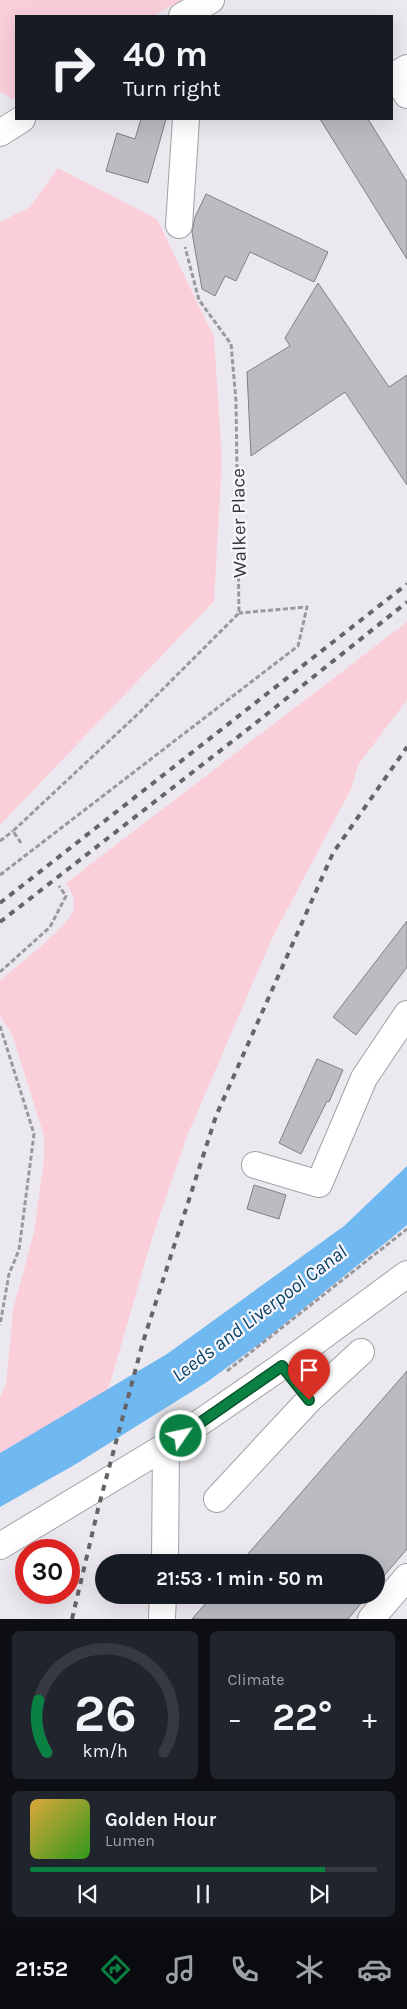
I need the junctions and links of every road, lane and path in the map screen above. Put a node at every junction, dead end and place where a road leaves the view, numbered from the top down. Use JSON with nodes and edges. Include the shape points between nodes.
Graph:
{"nodes":[{"id":1,"x":211,"y":0,"type":"edge"},
{"id":2,"x":184,"y":15,"type":"edge"},
{"id":3,"x":407,"y":68,"type":"edge"},
{"id":4,"x":407,"y":95,"type":"edge"},
{"id":5,"x":20,"y":120,"type":"edge"},
{"id":6,"x":186,"y":120,"type":"edge"},
{"id":7,"x":0,"y":133,"type":"edge"},
{"id":8,"x":179,"y":225,"type":"joint"},
{"id":9,"x":239,"y":613,"type":"junction"},
{"id":10,"x":13,"y":831,"type":"junction"},
{"id":11,"x":0,"y":841,"type":"edge"},
{"id":12,"x":21,"y":843,"type":"dead end"},
{"id":13,"x":0,"y":875,"type":"edge"},
{"id":14,"x":59,"y":886,"type":"dead end"},
{"id":15,"x":0,"y":972,"type":"edge"},
{"id":16,"x":407,"y":1014,"type":"edge"},
{"id":17,"x":0,"y":1026,"type":"edge"},
{"id":18,"x":255,"y":1165,"type":"dead end"},
{"id":19,"x":407,"y":1229,"type":"edge"},
{"id":20,"x":407,"y":1274,"type":"edge"},
{"id":21,"x":0,"y":1325,"type":"edge"},
{"id":22,"x":361,"y":1352,"type":"dead end"},
{"id":23,"x":282,"y":1366,"type":"junction"},
{"id":24,"x":226,"y":1373,"type":"dead end"},
{"id":25,"x":309,"y":1400,"type":"junction"},
{"id":26,"x":166,"y":1446,"type":"junction"},
{"id":27,"x":217,"y":1499,"type":"dead end"},
{"id":28,"x":0,"y":1546,"type":"edge"},
{"id":29,"x":165,"y":1554,"type":"edge"},
{"id":30,"x":407,"y":1577,"type":"edge"},
{"id":31,"x":163,"y":1604,"type":"edge"},
{"id":32,"x":162,"y":1619,"type":"edge"},
{"id":33,"x":371,"y":1619,"type":"edge"}],
"edges":[{"from":1,"to":2,"type":"street"},
{"from":3,"to":4,"type":"street","via":[[395,75]]},
{"from":5,"to":7,"type":"street"},
{"from":6,"to":8,"type":"street"},
{"from":8,"to":9,"type":"path","name":"Walker Place","via":[[199,300],[231,344],[236,402]]},
{"from":9,"to":10,"type":"path","via":[[140,712]]},
{"from":9,"to":13,"type":"path","via":[[307,607],[298,646]]},
{"from":10,"to":11,"type":"path"},
{"from":10,"to":12,"type":"path"},
{"from":14,"to":15,"type":"path","via":[[66,896],[50,927]]},
{"from":16,"to":18,"type":"street","via":[[364,1078],[319,1184]]},
{"from":17,"to":21,"type":"path","via":[[34,1134],[19,1250],[9,1274]]},
{"from":19,"to":24,"type":"path"},
{"from":20,"to":23,"type":"street"},
{"from":22,"to":25,"type":"street"},
{"from":23,"to":25,"type":"street"},
{"from":23,"to":26,"type":"street"},
{"from":25,"to":27,"type":"street"},
{"from":26,"to":28,"type":"street"},
{"from":26,"to":29,"type":"street"},
{"from":30,"to":33,"type":"street"},
{"from":31,"to":32,"type":"street"}]}
